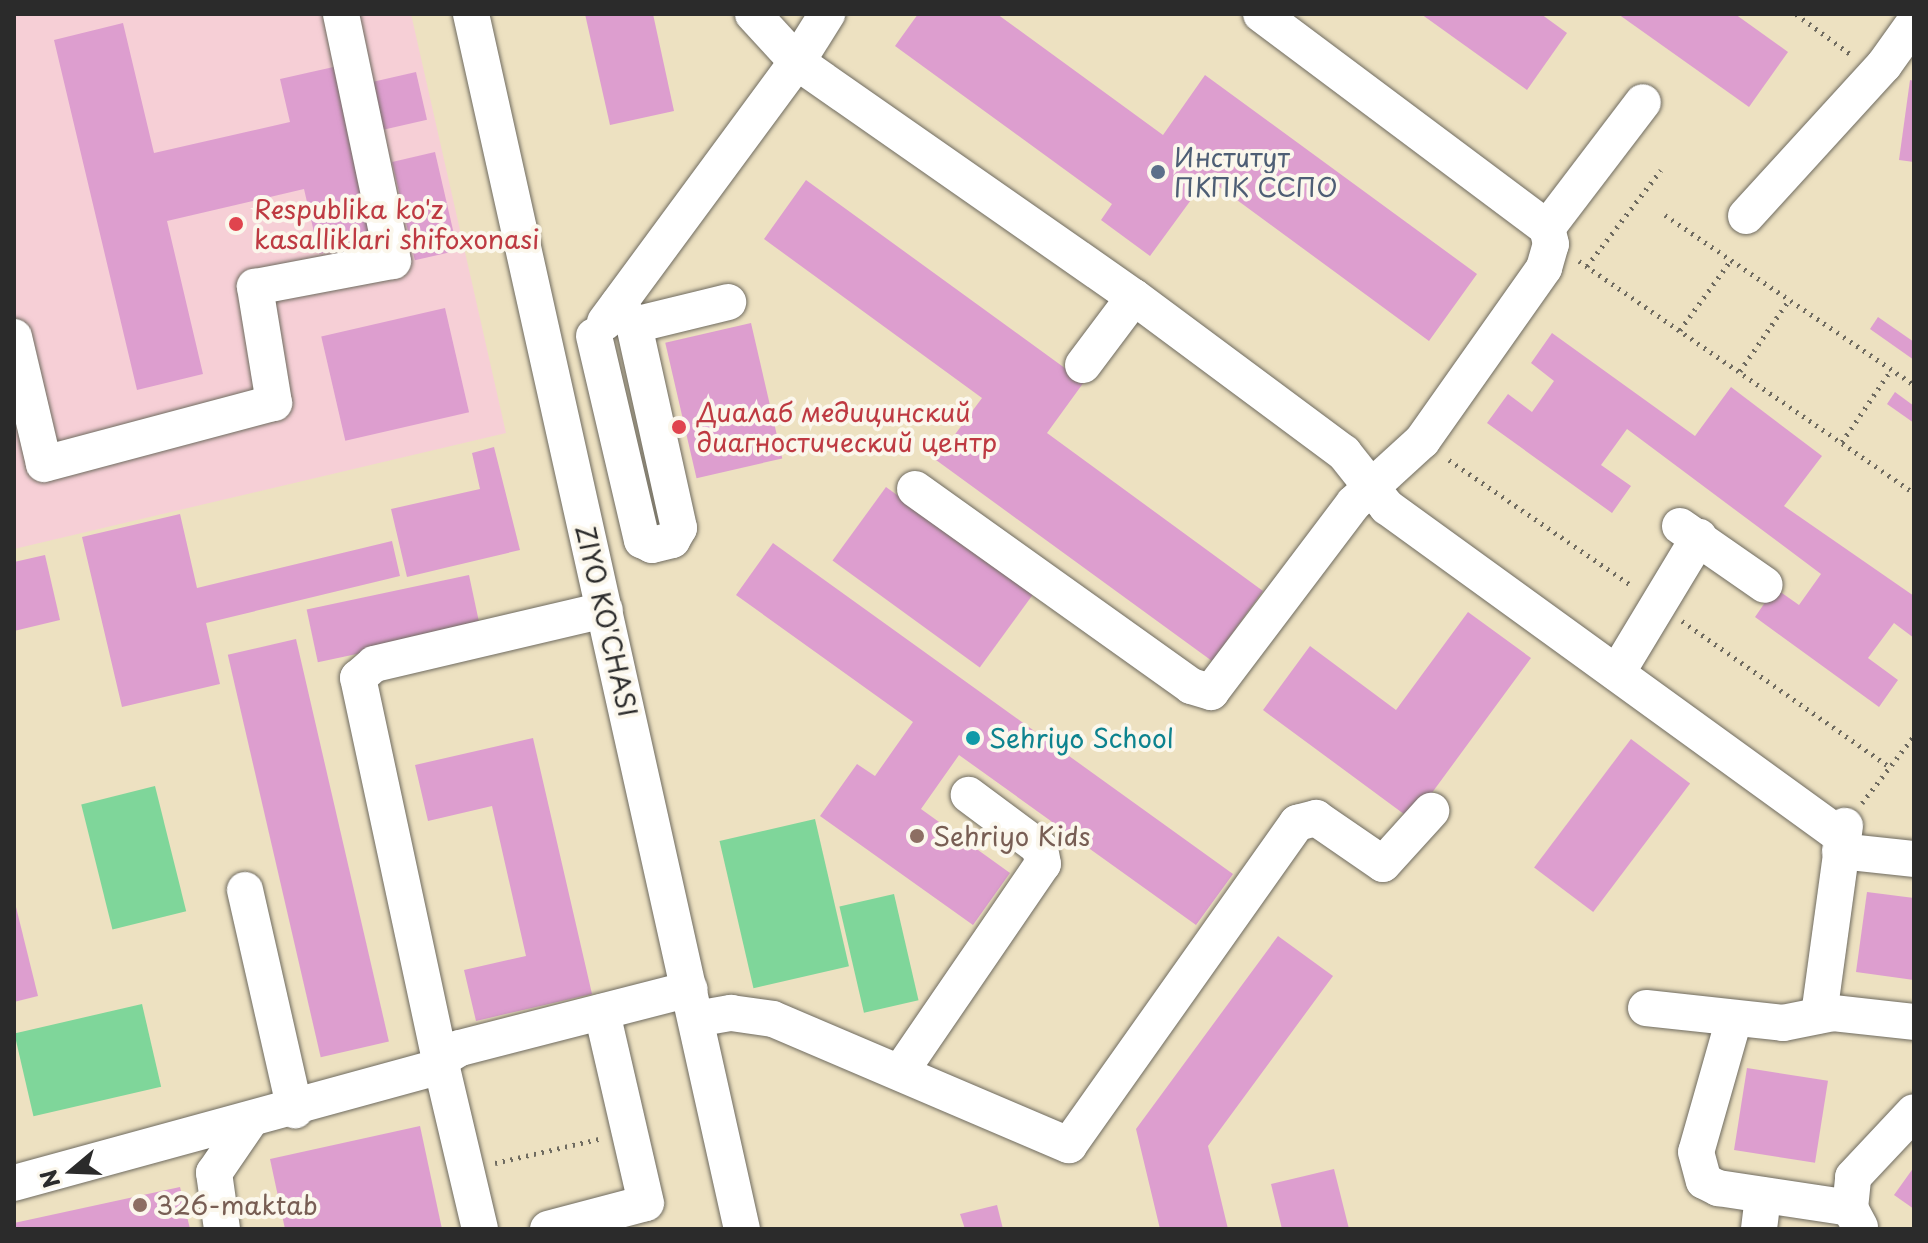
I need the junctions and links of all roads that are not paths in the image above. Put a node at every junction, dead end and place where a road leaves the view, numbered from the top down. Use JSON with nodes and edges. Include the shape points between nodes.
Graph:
{"nodes":[{"id":1,"x":341,"y":14,"type":"edge"},
{"id":2,"x":471,"y":14,"type":"edge"},
{"id":3,"x":753,"y":14,"type":"edge"},
{"id":4,"x":827,"y":14,"type":"edge"},
{"id":5,"x":1261,"y":14,"type":"edge"},
{"id":6,"x":1914,"y":23,"type":"edge"},
{"id":7,"x":797,"y":62,"type":"junction"},
{"id":8,"x":1643,"y":102,"type":"dead end"},
{"id":9,"x":1746,"y":216,"type":"dead end"},
{"id":10,"x":1549,"y":236,"type":"junction"},
{"id":11,"x":1134,"y":297,"type":"junction"},
{"id":12,"x":728,"y":302,"type":"dead end"},
{"id":13,"x":626,"y":314,"type":"junction"},
{"id":14,"x":594,"y":336,"type":"junction"},
{"id":15,"x":14,"y":337,"type":"edge"},
{"id":16,"x":1083,"y":365,"type":"dead end"},
{"id":17,"x":552,"y":372,"type":"junction"},
{"id":18,"x":1369,"y":487,"type":"junction"},
{"id":19,"x":915,"y":489,"type":"dead end"},
{"id":20,"x":1765,"y":585,"type":"dead end"},
{"id":21,"x":605,"y":610,"type":"junction"},
{"id":22,"x":1617,"y":673,"type":"junction"},
{"id":23,"x":969,"y":795,"type":"dead end"},
{"id":24,"x":1431,"y":811,"type":"dead end"},
{"id":25,"x":1842,"y":838,"type":"junction"},
{"id":26,"x":1914,"y":859,"type":"edge"},
{"id":27,"x":245,"y":890,"type":"dead end"},
{"id":28,"x":693,"y":1004,"type":"junction"},
{"id":29,"x":1646,"y":1008,"type":"dead end"},
{"id":30,"x":602,"y":1012,"type":"junction"},
{"id":31,"x":1819,"y":1015,"type":"junction"},
{"id":32,"x":1734,"y":1019,"type":"junction"},
{"id":33,"x":1914,"y":1022,"type":"edge"},
{"id":34,"x":440,"y":1060,"type":"junction"},
{"id":35,"x":901,"y":1071,"type":"junction"},
{"id":36,"x":295,"y":1110,"type":"junction"},
{"id":37,"x":1914,"y":1112,"type":"edge"},
{"id":38,"x":249,"y":1122,"type":"junction"},
{"id":39,"x":14,"y":1183,"type":"edge"},
{"id":40,"x":1761,"y":1212,"type":"edge"},
{"id":41,"x":1856,"y":1218,"type":"edge"},
{"id":42,"x":222,"y":1229,"type":"edge"},
{"id":43,"x":480,"y":1229,"type":"edge"},
{"id":44,"x":548,"y":1229,"type":"edge"},
{"id":45,"x":742,"y":1229,"type":"edge"}],
"edges":[{"from":1,"to":15,"type":"street","via":[[393,261],[255,287],[274,403],[44,464]]},
{"from":2,"to":17,"type":"street","name":"ZIYO KO'CHASI"},
{"from":3,"to":7,"type":"street"},
{"from":4,"to":7,"type":"street"},
{"from":5,"to":10,"type":"street"},
{"from":6,"to":9,"type":"street","via":[[1877,73]]},
{"from":7,"to":11,"type":"street"},
{"from":7,"to":13,"type":"street"},
{"from":8,"to":10,"type":"street"},
{"from":10,"to":18,"type":"street","via":[[1544,268],[1422,441]]},
{"from":11,"to":16,"type":"street"},
{"from":11,"to":18,"type":"street","via":[[1344,453]]},
{"from":12,"to":13,"type":"street"},
{"from":13,"to":14,"type":"street"},
{"from":13,"to":14,"type":"street","via":[[679,528],[672,540],[652,545],[642,540]]},
{"from":14,"to":17,"type":"street","via":[[583,351]]},
{"from":17,"to":21,"type":"street","name":"ZIYO KO'CHASI"},
{"from":18,"to":19,"type":"street","via":[[1211,692],[1191,686]]},
{"from":18,"to":22,"type":"street","via":[[1387,507]]},
{"from":20,"to":22,"type":"street","via":[[1690,531]]},
{"from":21,"to":28,"type":"street","name":"ZIYO KO'CHASI"},
{"from":21,"to":34,"type":"street","via":[[374,664],[358,678]]},
{"from":22,"to":25,"type":"street"},
{"from":23,"to":35,"type":"street","via":[[1040,848],[1043,864]]},
{"from":24,"to":35,"type":"street","via":[[1383,864],[1316,818],[1297,823],[1069,1145]]},
{"from":25,"to":26,"type":"street"},
{"from":25,"to":31,"type":"street"},
{"from":27,"to":36,"type":"street"},
{"from":28,"to":30,"type":"street"},
{"from":28,"to":35,"type":"street","via":[[773,1019]]},
{"from":28,"to":45,"type":"street","name":"ZIYO KO'CHASI"},
{"from":29,"to":32,"type":"street"},
{"from":30,"to":34,"type":"street","via":[[460,1048]]},
{"from":30,"to":44,"type":"street","via":[[646,1203]]},
{"from":31,"to":32,"type":"street","via":[[1783,1023]]},
{"from":31,"to":33,"type":"street"},
{"from":32,"to":40,"type":"street","via":[[1696,1152],[1698,1169],[1704,1181]]},
{"from":34,"to":36,"type":"street","via":[[420,1075]]},
{"from":34,"to":43,"type":"street"},
{"from":36,"to":38,"type":"street"},
{"from":37,"to":41,"type":"street","via":[[1853,1177]]},
{"from":38,"to":39,"type":"street"},
{"from":38,"to":42,"type":"street","via":[[214,1173]]},
{"from":40,"to":41,"type":"street"}]}
